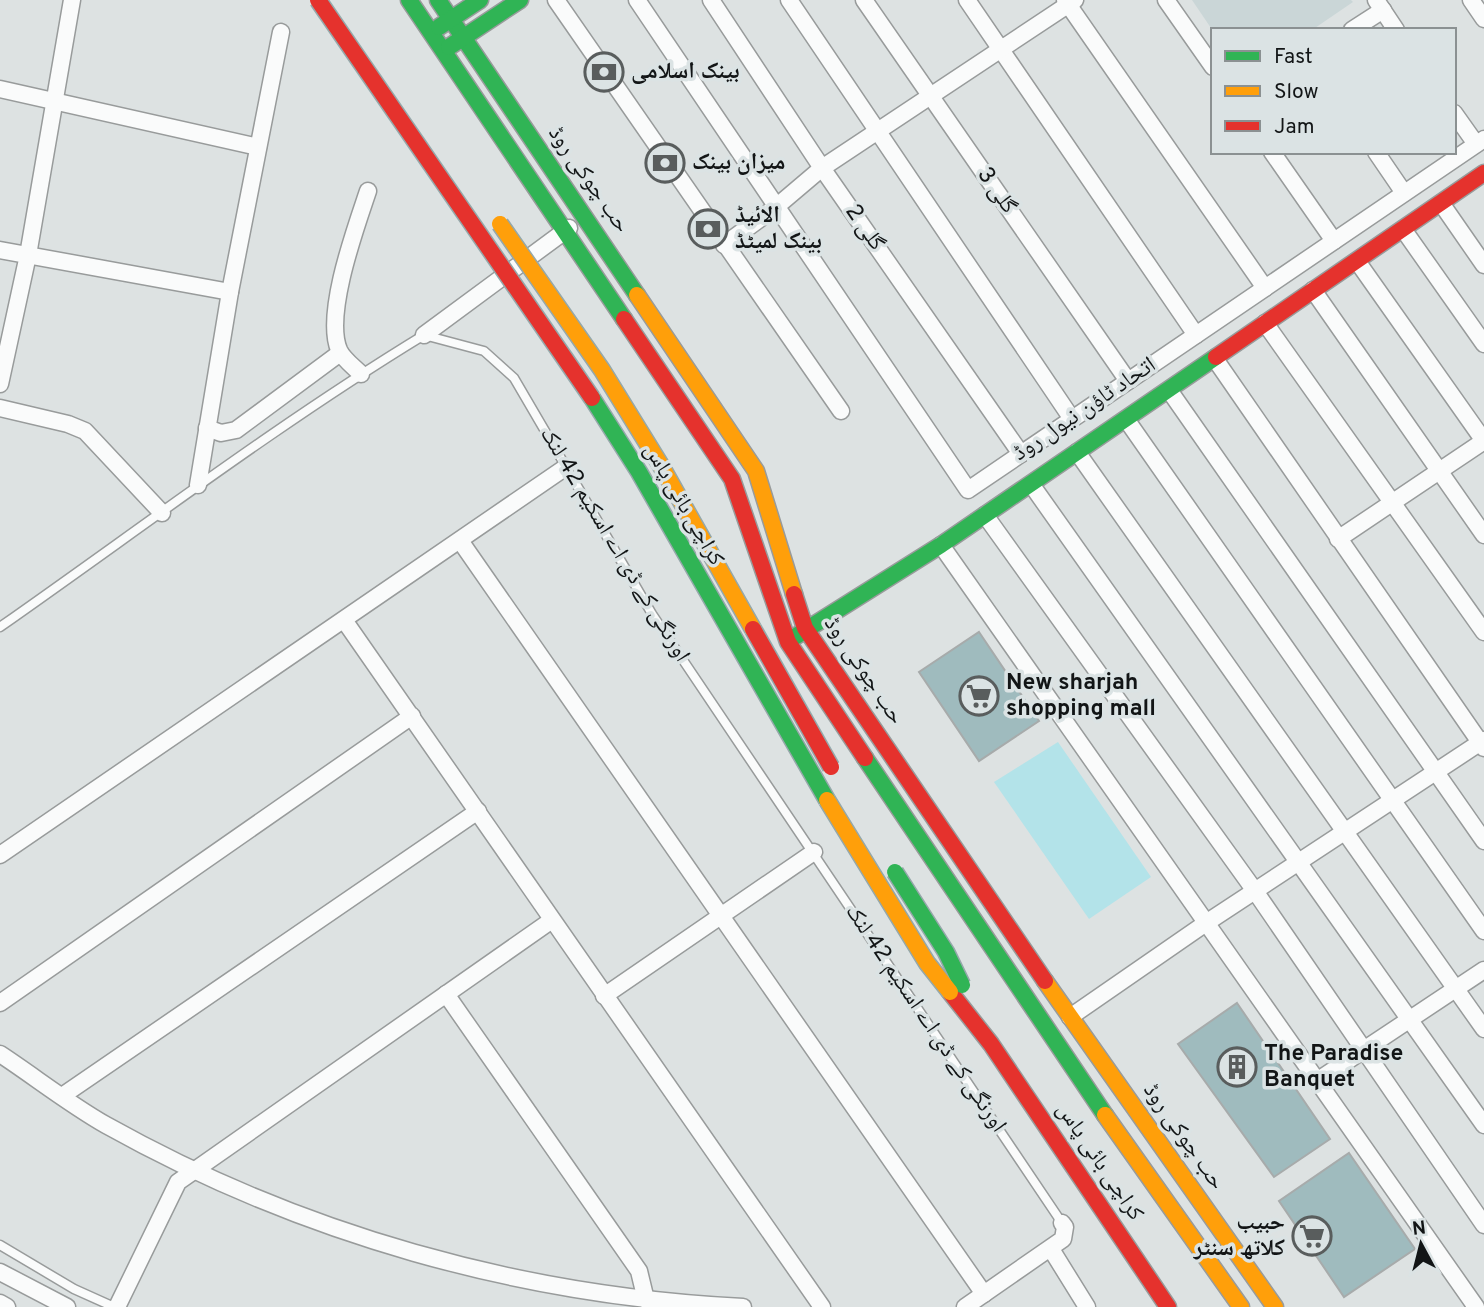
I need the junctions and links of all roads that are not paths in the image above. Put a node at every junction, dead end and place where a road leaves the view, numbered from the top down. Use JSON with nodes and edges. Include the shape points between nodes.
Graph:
{"nodes":[{"id":1,"x":72,"y":0,"type":"edge"},
{"id":2,"x":318,"y":0,"type":"edge"},
{"id":3,"x":409,"y":0,"type":"edge"},
{"id":4,"x":438,"y":0,"type":"edge"},
{"id":5,"x":480,"y":0,"type":"edge"},
{"id":6,"x":520,"y":0,"type":"edge"},
{"id":7,"x":556,"y":0,"type":"edge"},
{"id":8,"x":637,"y":0,"type":"edge"},
{"id":9,"x":710,"y":0,"type":"edge"},
{"id":10,"x":789,"y":0,"type":"edge"},
{"id":11,"x":864,"y":0,"type":"edge"},
{"id":12,"x":967,"y":0,"type":"edge"},
{"id":13,"x":1166,"y":0,"type":"edge"},
{"id":14,"x":1471,"y":0,"type":"edge"},
{"id":15,"x":1069,"y":2,"type":"edge"},
{"id":16,"x":1379,"y":5,"type":"edge"},
{"id":17,"x":451,"y":19,"type":"junction"},
{"id":18,"x":1484,"y":19,"type":"edge"},
{"id":19,"x":1354,"y":28,"type":"edge"},
{"id":20,"x":1395,"y":28,"type":"edge"},
{"id":21,"x":281,"y":32,"type":"dead end"},
{"id":22,"x":431,"y":32,"type":"junction"},
{"id":23,"x":463,"y":38,"type":"junction"},
{"id":24,"x":1001,"y":49,"type":"junction"},
{"id":25,"x":443,"y":50,"type":"junction"},
{"id":26,"x":1211,"y":64,"type":"edge"},
{"id":27,"x":0,"y":89,"type":"edge"},
{"id":28,"x":930,"y":96,"type":"junction"},
{"id":29,"x":56,"y":100,"type":"junction"},
{"id":30,"x":1456,"y":115,"type":"edge"},
{"id":31,"x":876,"y":132,"type":"junction"},
{"id":32,"x":1480,"y":141,"type":"edge"},
{"id":33,"x":258,"y":147,"type":"junction"},
{"id":34,"x":1273,"y":154,"type":"edge"},
{"id":35,"x":1377,"y":154,"type":"edge"},
{"id":36,"x":821,"y":168,"type":"junction"},
{"id":37,"x":1484,"y":173,"type":"edge"},
{"id":38,"x":368,"y":191,"type":"dead end"},
{"id":39,"x":1404,"y":193,"type":"junction"},
{"id":40,"x":1441,"y":203,"type":"junction"},
{"id":41,"x":488,"y":206,"type":"dead end"},
{"id":42,"x":776,"y":207,"type":"junction"},
{"id":43,"x":586,"y":215,"type":"junction"},
{"id":44,"x":1403,"y":229,"type":"junction"},
{"id":45,"x":565,"y":231,"type":"junction"},
{"id":46,"x":1334,"y":241,"type":"junction"},
{"id":47,"x":724,"y":245,"type":"junction"},
{"id":48,"x":0,"y":250,"type":"edge"},
{"id":49,"x":28,"y":255,"type":"junction"},
{"id":50,"x":1357,"y":261,"type":"junction"},
{"id":51,"x":1484,"y":265,"type":"edge"},
{"id":52,"x":1265,"y":288,"type":"junction"},
{"id":53,"x":1313,"y":290,"type":"junction"},
{"id":54,"x":230,"y":292,"type":"junction"},
{"id":55,"x":1265,"y":323,"type":"junction"},
{"id":56,"x":424,"y":335,"type":"junction"},
{"id":57,"x":1195,"y":335,"type":"junction"},
{"id":58,"x":1484,"y":344,"type":"edge"},
{"id":59,"x":340,"y":353,"type":"junction"},
{"id":60,"x":1214,"y":359,"type":"junction"},
{"id":61,"x":361,"y":374,"type":"junction"},
{"id":62,"x":1128,"y":381,"type":"junction"},
{"id":63,"x":0,"y":384,"type":"edge"},
{"id":64,"x":1169,"y":390,"type":"junction"},
{"id":65,"x":0,"y":408,"type":"edge"},
{"id":66,"x":841,"y":411,"type":"dead end"},
{"id":67,"x":1072,"y":419,"type":"junction"},
{"id":68,"x":1126,"y":419,"type":"junction"},
{"id":69,"x":207,"y":428,"type":"junction"},
{"id":70,"x":1484,"y":441,"type":"edge"},
{"id":71,"x":1077,"y":452,"type":"junction"},
{"id":72,"x":1021,"y":454,"type":"junction"},
{"id":73,"x":566,"y":467,"type":"junction"},
{"id":74,"x":1439,"y":471,"type":"junction"},
{"id":75,"x":1031,"y":484,"type":"junction"},
{"id":76,"x":198,"y":485,"type":"junction"},
{"id":77,"x":1392,"y":502,"type":"junction"},
{"id":78,"x":162,"y":513,"type":"junction"},
{"id":79,"x":985,"y":515,"type":"junction"},
{"id":80,"x":1484,"y":535,"type":"edge"},
{"id":81,"x":1338,"y":539,"type":"junction"},
{"id":82,"x":461,"y":542,"type":"junction"},
{"id":83,"x":941,"y":545,"type":"junction"},
{"id":84,"x":344,"y":620,"type":"junction"},
{"id":85,"x":0,"y":627,"type":"edge"},
{"id":86,"x":805,"y":628,"type":"junction"},
{"id":87,"x":1484,"y":632,"type":"edge"},
{"id":88,"x":788,"y":642,"type":"junction"},
{"id":89,"x":412,"y":716,"type":"junction"},
{"id":90,"x":1483,"y":744,"type":"edge"},
{"id":91,"x":1435,"y":772,"type":"junction"},
{"id":92,"x":843,"y":787,"type":"dead end"},
{"id":93,"x":1394,"y":799,"type":"junction"},
{"id":94,"x":478,"y":811,"type":"junction"},
{"id":95,"x":1346,"y":831,"type":"junction"},
{"id":96,"x":1484,"y":841,"type":"edge"},
{"id":97,"x":814,"y":852,"type":"junction"},
{"id":98,"x":883,"y":852,"type":"dead end"},
{"id":99,"x":0,"y":855,"type":"edge"},
{"id":100,"x":1298,"y":863,"type":"junction"},
{"id":101,"x":1255,"y":891,"type":"junction"},
{"id":102,"x":722,"y":915,"type":"junction"},
{"id":103,"x":552,"y":920,"type":"junction"},
{"id":104,"x":1206,"y":923,"type":"junction"},
{"id":105,"x":1484,"y":931,"type":"edge"},
{"id":106,"x":1484,"y":970,"type":"edge"},
{"id":107,"x":956,"y":988,"type":"junction"},
{"id":108,"x":1456,"y":988,"type":"junction"},
{"id":109,"x":446,"y":993,"type":"junction"},
{"id":110,"x":604,"y":996,"type":"junction"},
{"id":111,"x":0,"y":1003,"type":"edge"},
{"id":112,"x":1070,"y":1017,"type":"junction"},
{"id":113,"x":1409,"y":1019,"type":"junction"},
{"id":114,"x":1484,"y":1029,"type":"edge"},
{"id":115,"x":1364,"y":1050,"type":"junction"},
{"id":116,"x":0,"y":1054,"type":"edge"},
{"id":117,"x":1317,"y":1081,"type":"junction"},
{"id":118,"x":62,"y":1096,"type":"junction"},
{"id":119,"x":1484,"y":1125,"type":"edge"},
{"id":120,"x":196,"y":1169,"type":"junction"},
{"id":121,"x":1062,"y":1223,"type":"joint"},
{"id":122,"x":1484,"y":1226,"type":"edge"},
{"id":123,"x":0,"y":1245,"type":"edge"},
{"id":124,"x":1051,"y":1249,"type":"junction"},
{"id":125,"x":0,"y":1272,"type":"edge"},
{"id":126,"x":984,"y":1294,"type":"junction"},
{"id":127,"x":646,"y":1300,"type":"junction"},
{"id":128,"x":0,"y":1303,"type":"edge"},
{"id":129,"x":7,"y":1307,"type":"edge"},
{"id":130,"x":67,"y":1307,"type":"edge"},
{"id":131,"x":115,"y":1307,"type":"edge"},
{"id":132,"x":743,"y":1307,"type":"edge"},
{"id":133,"x":822,"y":1307,"type":"edge"},
{"id":134,"x":965,"y":1307,"type":"edge"},
{"id":135,"x":1087,"y":1307,"type":"edge"},
{"id":136,"x":1168,"y":1307,"type":"edge"},
{"id":137,"x":1241,"y":1307,"type":"edge"},
{"id":138,"x":1275,"y":1307,"type":"edge"},
{"id":139,"x":1476,"y":1307,"type":"edge"}],
"edges":[{"from":1,"to":29,"type":"street"},
{"from":2,"to":107,"type":"main road","name":"کراچی بائی پاس","bridge":true,"via":[[582,380],[790,740],[927,963]]},
{"from":3,"to":22,"type":"main road"},
{"from":4,"to":17,"type":"main road","name":"حب چوکی روڈ"},
{"from":5,"to":17,"type":"main road"},
{"from":6,"to":23,"type":"main road"},
{"from":7,"to":47,"type":"street"},
{"from":8,"to":42,"type":"street"},
{"from":9,"to":36,"type":"street","name":"گلی 2"},
{"from":10,"to":31,"type":"street"},
{"from":11,"to":28,"type":"street","name":"گلی 3"},
{"from":12,"to":24,"type":"street"},
{"from":13,"to":26,"type":"street"},
{"from":14,"to":18,"type":"street"},
{"from":15,"to":24,"type":"street"},
{"from":15,"to":52,"type":"street"},
{"from":16,"to":19,"type":"street"},
{"from":16,"to":20,"type":"street"},
{"from":17,"to":22,"type":"main road"},
{"from":17,"to":23,"type":"main road","name":"حب چوکی روڈ"},
{"from":21,"to":33,"type":"street"},
{"from":22,"to":25,"type":"main road"},
{"from":23,"to":25,"type":"main road"},
{"from":23,"to":43,"type":"main road","name":"حب چوکی روڈ"},
{"from":24,"to":28,"type":"street"},
{"from":24,"to":57,"type":"street"},
{"from":25,"to":45,"type":"main road"},
{"from":27,"to":29,"type":"street"},
{"from":28,"to":31,"type":"street"},
{"from":28,"to":62,"type":"street","name":"گلی 3"},
{"from":29,"to":33,"type":"street"},
{"from":29,"to":49,"type":"street"},
{"from":30,"to":32,"type":"street"},
{"from":31,"to":36,"type":"street"},
{"from":31,"to":67,"type":"street"},
{"from":32,"to":39,"type":"street","name":"اتحاد ٹاؤن نیول روڈ"},
{"from":33,"to":54,"type":"street"},
{"from":34,"to":46,"type":"street"},
{"from":35,"to":39,"type":"street"},
{"from":36,"to":42,"type":"street"},
{"from":36,"to":72,"type":"street","name":"گلی 2"},
{"from":37,"to":40,"type":"main road"},
{"from":38,"to":59,"type":"street","via":[[348,250],[334,322]]},
{"from":39,"to":46,"type":"street","name":"اتحاد ٹاؤن نیول روڈ"},
{"from":40,"to":44,"type":"main road"},
{"from":40,"to":51,"type":"street"},
{"from":41,"to":92,"type":"main road","name":"کراچی بائی پاس","bridge":true,"via":[[602,370],[660,464]]},
{"from":42,"to":47,"type":"street"},
{"from":42,"to":72,"type":"street","name":"اتحاد ٹاؤن نیول روڈ","via":[[968,490]]},
{"from":43,"to":45,"type":"street"},
{"from":43,"to":86,"type":"main road","name":"حب چوکی روڈ","via":[[756,471]]},
{"from":44,"to":50,"type":"main road"},
{"from":44,"to":58,"type":"street"},
{"from":45,"to":56,"type":"street"},
{"from":45,"to":88,"type":"main road","via":[[732,479],[747,511],[770,598]]},
{"from":46,"to":52,"type":"street","name":"اتحاد ٹاؤن نیول روڈ"},
{"from":47,"to":66,"type":"street"},
{"from":48,"to":49,"type":"street"},
{"from":49,"to":54,"type":"street"},
{"from":49,"to":63,"type":"street"},
{"from":50,"to":53,"type":"main road"},
{"from":50,"to":70,"type":"street"},
{"from":52,"to":57,"type":"street","name":"اتحاد ٹاؤن نیول روڈ"},
{"from":53,"to":55,"type":"main road"},
{"from":53,"to":74,"type":"street"},
{"from":54,"to":69,"type":"street"},
{"from":55,"to":60,"type":"main road"},
{"from":55,"to":77,"type":"street"},
{"from":56,"to":61,"type":"lane"},
{"from":56,"to":73,"type":"lane","name":"اورنگی کے ڈی اے اسکیم 42 لنک","via":[[484,351],[514,378]]},
{"from":57,"to":62,"type":"street","name":"اتحاد ٹاؤن نیول روڈ"},
{"from":59,"to":61,"type":"street"},
{"from":59,"to":69,"type":"street","via":[[236,430],[221,433]]},
{"from":60,"to":64,"type":"main road"},
{"from":60,"to":81,"type":"street"},
{"from":61,"to":76,"type":"lane"},
{"from":62,"to":67,"type":"street","name":"اتحاد ٹاؤن نیول روڈ"},
{"from":64,"to":68,"type":"main road"},
{"from":64,"to":91,"type":"street"},
{"from":65,"to":78,"type":"street","via":[[85,432]]},
{"from":67,"to":72,"type":"street","name":"اتحاد ٹاؤن نیول روڈ"},
{"from":68,"to":71,"type":"main road"},
{"from":68,"to":93,"type":"street"},
{"from":69,"to":76,"type":"street"},
{"from":70,"to":74,"type":"street"},
{"from":71,"to":75,"type":"main road"},
{"from":71,"to":95,"type":"street"},
{"from":73,"to":82,"type":"street"},
{"from":73,"to":97,"type":"lane","name":"اورنگی کے ڈی اے اسکیم 42 لنک","via":[[652,614]]},
{"from":74,"to":77,"type":"street"},
{"from":74,"to":80,"type":"street"},
{"from":75,"to":79,"type":"main road"},
{"from":75,"to":100,"type":"street"},
{"from":76,"to":78,"type":"lane"},
{"from":77,"to":81,"type":"street"},
{"from":77,"to":87,"type":"street"},
{"from":78,"to":85,"type":"lane"},
{"from":79,"to":83,"type":"main road"},
{"from":79,"to":101,"type":"street"},
{"from":81,"to":90,"type":"street"},
{"from":82,"to":84,"type":"street"},
{"from":82,"to":102,"type":"street"},
{"from":83,"to":86,"type":"main road"},
{"from":83,"to":104,"type":"street"},
{"from":84,"to":89,"type":"street"},
{"from":84,"to":99,"type":"street"},
{"from":86,"to":88,"type":"main road"},
{"from":86,"to":112,"type":"main road","name":"حب چوکی روڈ"},
{"from":88,"to":137,"type":"main road","via":[[1049,1036]]},
{"from":89,"to":94,"type":"street"},
{"from":89,"to":111,"type":"street"},
{"from":90,"to":91,"type":"street"},
{"from":91,"to":93,"type":"street"},
{"from":91,"to":96,"type":"street"},
{"from":93,"to":95,"type":"street"},
{"from":93,"to":105,"type":"street"},
{"from":94,"to":103,"type":"street"},
{"from":94,"to":118,"type":"street"},
{"from":95,"to":100,"type":"street"},
{"from":95,"to":108,"type":"street"},
{"from":97,"to":102,"type":"street"},
{"from":97,"to":121,"type":"lane","name":"اورنگی کے ڈی اے اسکیم 42 لنک"},
{"from":98,"to":107,"type":"main road","name":"کراچی بائی پاس","bridge":true,"via":[[946,951]]},
{"from":100,"to":101,"type":"street"},
{"from":100,"to":113,"type":"street"},
{"from":101,"to":104,"type":"street"},
{"from":101,"to":115,"type":"street"},
{"from":102,"to":110,"type":"street"},
{"from":102,"to":126,"type":"street"},
{"from":103,"to":109,"type":"street"},
{"from":103,"to":110,"type":"street"},
{"from":104,"to":112,"type":"street"},
{"from":104,"to":117,"type":"street"},
{"from":106,"to":108,"type":"street"},
{"from":107,"to":136,"type":"main road","name":"کراچی بائی پاس"},
{"from":108,"to":113,"type":"street"},
{"from":108,"to":114,"type":"street"},
{"from":109,"to":120,"type":"street"},
{"from":109,"to":127,"type":"street","via":[[639,1271]]},
{"from":110,"to":133,"type":"street"},
{"from":112,"to":138,"type":"main road","name":"حب چوکی روڈ"},
{"from":113,"to":115,"type":"street"},
{"from":113,"to":119,"type":"street"},
{"from":115,"to":117,"type":"street"},
{"from":115,"to":122,"type":"street"},
{"from":116,"to":118,"type":"street"},
{"from":117,"to":139,"type":"street"},
{"from":118,"to":120,"type":"street","via":[[105,1124]]},
{"from":120,"to":127,"type":"street","via":[[295,1215],[398,1248],[524,1281]]},
{"from":120,"to":131,"type":"street","via":[[178,1182]]},
{"from":121,"to":124,"type":"street","via":[[1063,1239]]},
{"from":123,"to":131,"type":"lane","via":[[74,1289]]},
{"from":124,"to":126,"type":"street"},
{"from":124,"to":135,"type":"street"},
{"from":125,"to":130,"type":"street"},
{"from":126,"to":134,"type":"street"},
{"from":127,"to":132,"type":"street"},
{"from":128,"to":129,"type":"street"}]}
